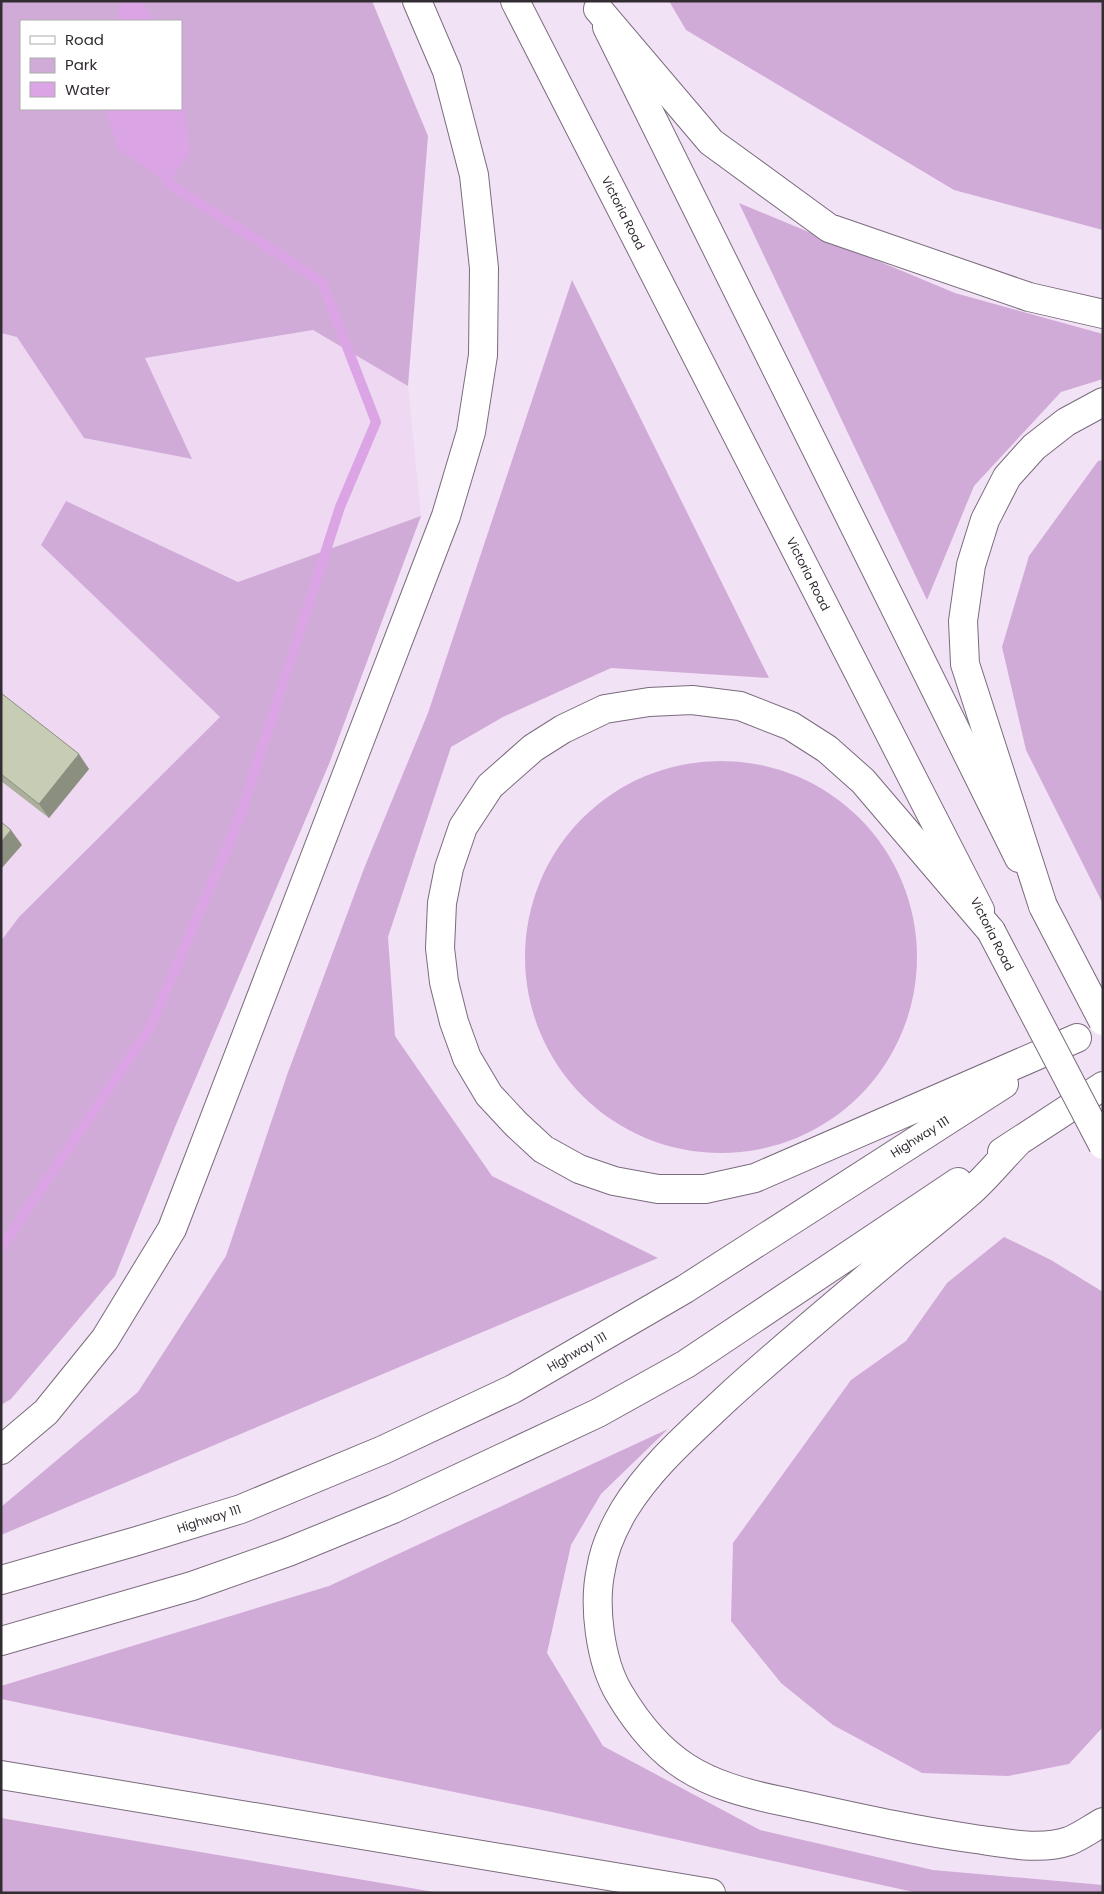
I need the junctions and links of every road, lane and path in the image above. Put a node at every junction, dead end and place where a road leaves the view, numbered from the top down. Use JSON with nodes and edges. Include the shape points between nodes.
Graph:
{"nodes":[{"id":1,"x":417,"y":1,"type":"edge"},
{"id":2,"x":515,"y":1,"type":"edge"},
{"id":3,"x":596,"y":5,"type":"edge"},
{"id":4,"x":1103,"y":314,"type":"edge"},
{"id":5,"x":1103,"y":402,"type":"edge"},
{"id":6,"x":1043,"y":906,"type":"junction"},
{"id":7,"x":991,"y":932,"type":"junction"},
{"id":8,"x":1103,"y":1021,"type":"edge"},
{"id":9,"x":1077,"y":1038,"type":"junction"},
{"id":10,"x":1103,"y":1086,"type":"edge"},
{"id":11,"x":1018,"y":1142,"type":"junction"},
{"id":12,"x":1103,"y":1145,"type":"edge"},
{"id":13,"x":1,"y":1450,"type":"edge"},
{"id":14,"x":1,"y":1580,"type":"edge"},
{"id":15,"x":1,"y":1640,"type":"edge"},
{"id":16,"x":1,"y":1775,"type":"edge"},
{"id":17,"x":1103,"y":1822,"type":"edge"},
{"id":18,"x":711,"y":1893,"type":"edge"}],
"edges":[{"from":1,"to":13,"type":"main road","via":[[446,71],[474,175],[484,268],[483,355],[471,432],[446,516],[172,1229],[105,1340],[46,1412]]},
{"from":2,"to":7,"type":"main road","name":"Victoria Road"},
{"from":3,"to":4,"type":"main road","via":[[711,142],[829,228],[1029,297]]},
{"from":3,"to":6,"type":"main road"},
{"from":5,"to":6,"type":"main road","via":[[1066,422],[1034,447],[1007,477],[986,520],[970,565],[963,621],[965,664]]},
{"from":6,"to":8,"type":"main road","bridge":true},
{"from":7,"to":9,"type":"main road","via":[[862,781],[827,749],[791,726],[740,706],[684,700],[605,709],[533,748],[490,786],[464,827],[449,868],[442,903],[440,948],[454,1022],[468,1058],[489,1095],[543,1149],[579,1169],[614,1181],[658,1189],[704,1189],[755,1178]]},
{"from":7,"to":12,"type":"main road","name":"Victoria Road","bridge":true},
{"from":8,"to":9,"type":"main road","name":"Highway 111"},
{"from":9,"to":14,"type":"main road","name":"Highway 111","via":[[685,1289],[513,1389],[383,1450],[240,1509]]},
{"from":10,"to":11,"type":"main road"},
{"from":11,"to":15,"type":"main road","via":[[686,1364],[598,1413],[393,1509],[288,1552],[192,1586]]},
{"from":11,"to":17,"type":"main road","via":[[971,1191],[781,1348],[671,1451],[644,1481],[611,1536],[600,1569],[600,1628],[605,1658],[631,1714],[676,1761],[706,1779],[743,1793],[933,1833],[1030,1847],[1069,1841]]},
{"from":16,"to":18,"type":"main road"}]}
